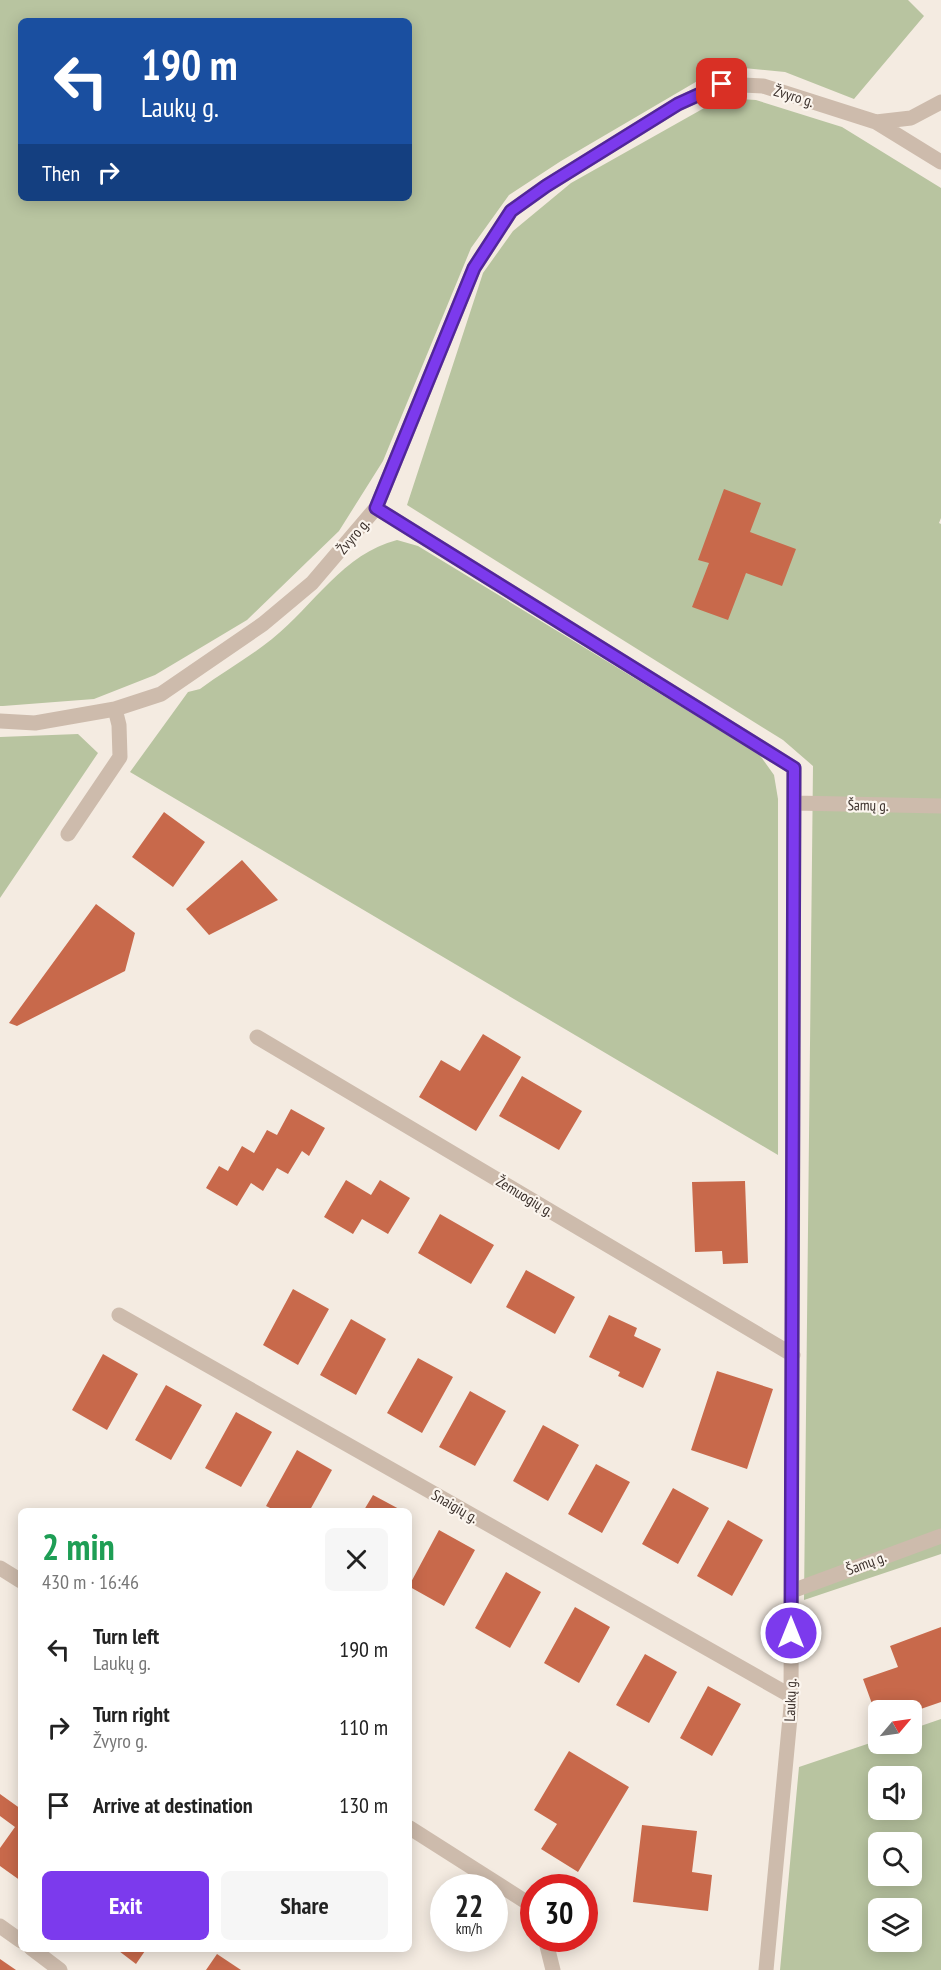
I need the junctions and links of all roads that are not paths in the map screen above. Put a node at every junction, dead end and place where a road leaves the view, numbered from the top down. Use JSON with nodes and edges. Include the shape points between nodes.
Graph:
{"nodes":[{"id":1,"x":941,"y":102,"type":"edge"},
{"id":2,"x":876,"y":122,"type":"junction"},
{"id":3,"x":941,"y":162,"type":"edge"},
{"id":4,"x":376,"y":508,"type":"junction"},
{"id":5,"x":115,"y":710,"type":"junction"},
{"id":6,"x":0,"y":721,"type":"edge"},
{"id":7,"x":794,"y":803,"type":"junction"},
{"id":8,"x":941,"y":806,"type":"edge"},
{"id":9,"x":68,"y":834,"type":"dead end"},
{"id":10,"x":257,"y":1037,"type":"dead end"},
{"id":11,"x":119,"y":1316,"type":"dead end"},
{"id":12,"x":792,"y":1355,"type":"junction"},
{"id":13,"x":941,"y":1536,"type":"edge"},
{"id":14,"x":0,"y":1568,"type":"edge"},
{"id":15,"x":18,"y":1579,"type":"edge"},
{"id":16,"x":792,"y":1591,"type":"junction"},
{"id":17,"x":791,"y":1696,"type":"junction"},
{"id":18,"x":412,"y":1829,"type":"edge"},
{"id":19,"x":520,"y":1898,"type":"edge"},
{"id":20,"x":0,"y":1926,"type":"edge"},
{"id":21,"x":18,"y":1939,"type":"edge"},
{"id":22,"x":36,"y":1952,"type":"edge"},
{"id":23,"x":548,"y":1952,"type":"edge"},
{"id":24,"x":60,"y":1970,"type":"edge"},
{"id":25,"x":553,"y":1970,"type":"edge"},
{"id":26,"x":766,"y":1970,"type":"edge"}],
"edges":[{"from":1,"to":2,"type":"street","via":[[911,118]]},
{"from":2,"to":3,"type":"street","name":"Žvyro g."},
{"from":2,"to":4,"type":"street","name":"Žvyro g.","via":[[763,86],[722,84],[678,104],[511,211],[474,268]]},
{"from":4,"to":5,"type":"street","name":"Žvyro g.","via":[[312,584],[263,624],[162,694]]},
{"from":4,"to":7,"type":"street","name":"Laukų g.","via":[[794,768]]},
{"from":5,"to":6,"type":"street","name":"Žvyro g.","via":[[35,723]]},
{"from":5,"to":9,"type":"street","via":[[120,757]]},
{"from":7,"to":8,"type":"street","name":"Šamų g."},
{"from":7,"to":12,"type":"street","name":"Laukų g."},
{"from":10,"to":12,"type":"street","name":"Žemuogių g."},
{"from":11,"to":17,"type":"street","name":"Snaigių g."},
{"from":12,"to":16,"type":"street","name":"Laukų g."},
{"from":13,"to":16,"type":"street","name":"Šamų g."},
{"from":14,"to":15,"type":"street"},
{"from":16,"to":17,"type":"street","name":"Laukų g."},
{"from":17,"to":26,"type":"street","name":"Laukų g."},
{"from":18,"to":19,"type":"street"},
{"from":20,"to":21,"type":"street"},
{"from":22,"to":24,"type":"street"},
{"from":23,"to":25,"type":"street"}]}
